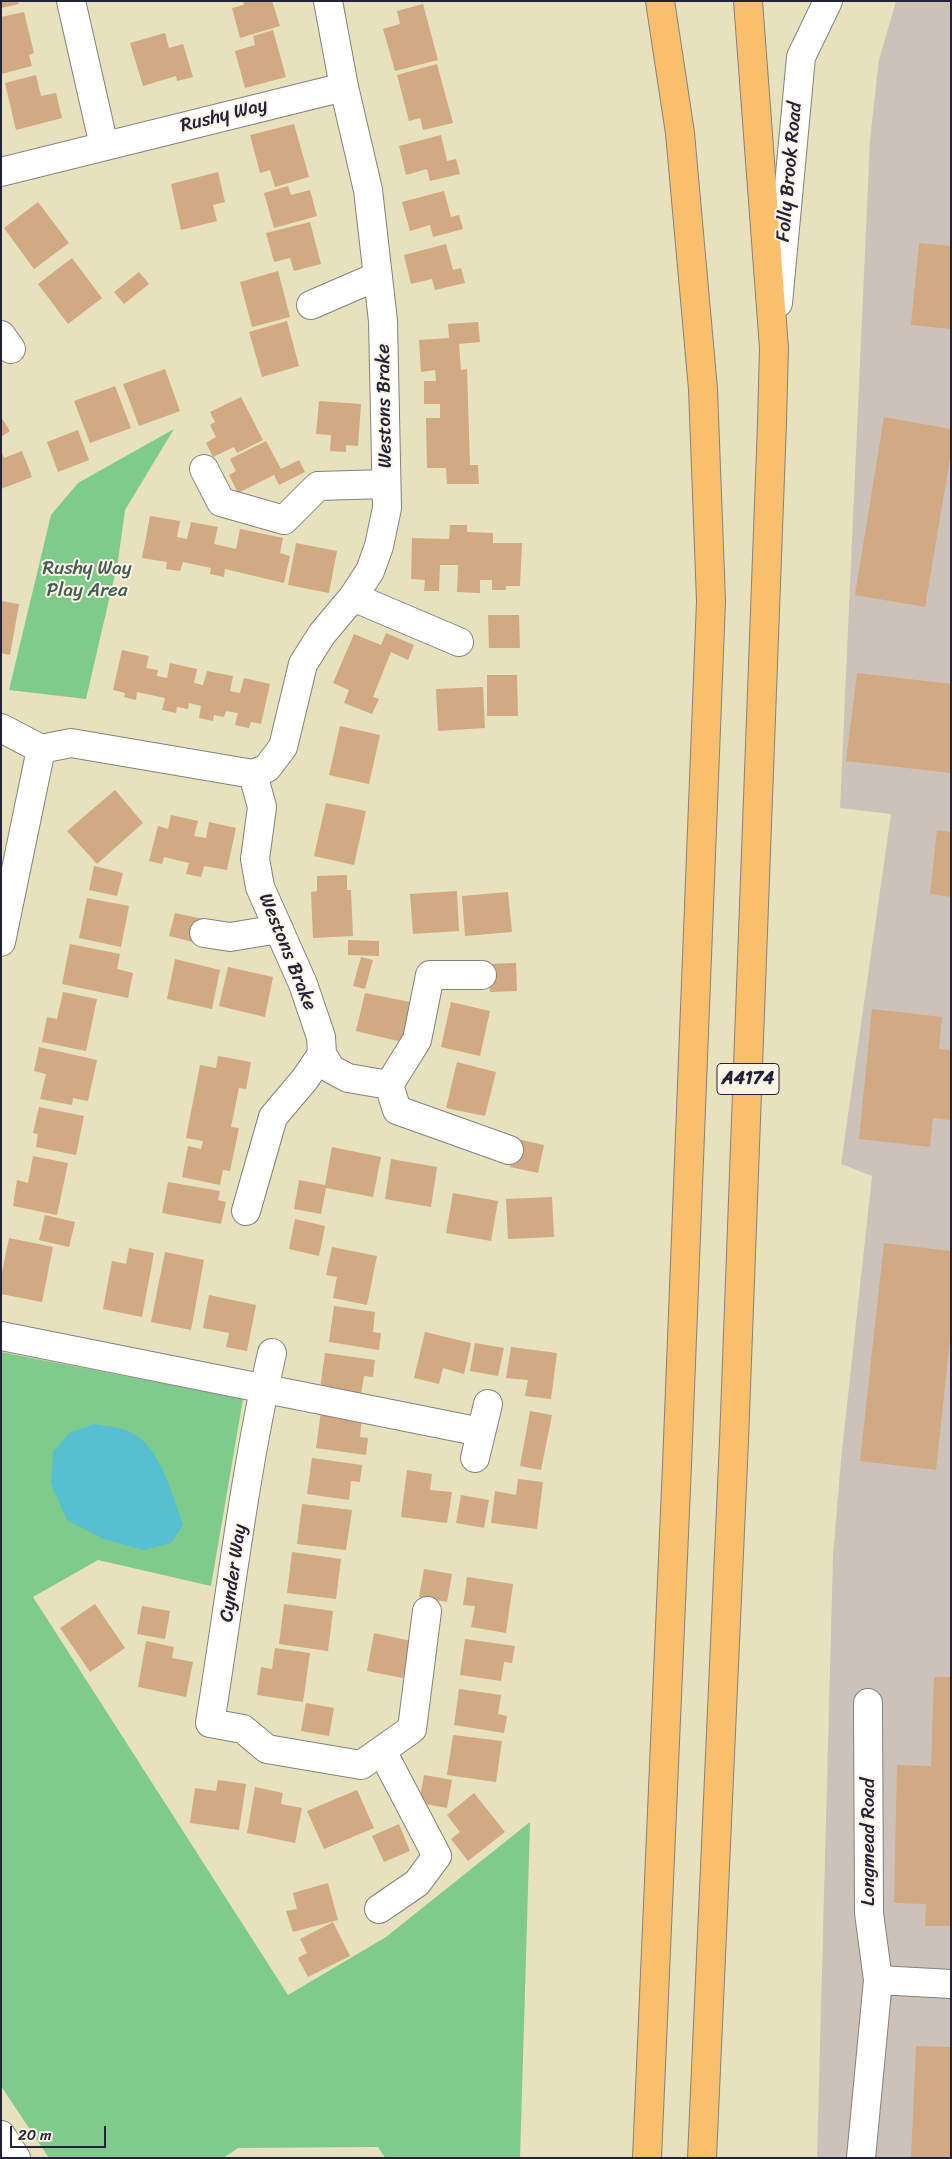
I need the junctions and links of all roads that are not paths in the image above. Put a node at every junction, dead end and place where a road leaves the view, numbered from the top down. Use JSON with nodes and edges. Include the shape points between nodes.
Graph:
{"nodes":[{"id":1,"x":72,"y":1,"type":"edge"},
{"id":2,"x":328,"y":1,"type":"edge"},
{"id":3,"x":660,"y":1,"type":"edge"},
{"id":4,"x":748,"y":1,"type":"edge"},
{"id":5,"x":828,"y":1,"type":"edge"},
{"id":6,"x":344,"y":87,"type":"junction"},
{"id":7,"x":104,"y":146,"type":"junction"},
{"id":8,"x":1,"y":172,"type":"edge"},
{"id":9,"x":378,"y":276,"type":"junction"},
{"id":10,"x":311,"y":306,"type":"dead end"},
{"id":11,"x":774,"y":348,"type":"junction"},
{"id":12,"x":204,"y":469,"type":"dead end"},
{"id":13,"x":386,"y":484,"type":"junction"},
{"id":14,"x":353,"y":597,"type":"junction"},
{"id":15,"x":459,"y":642,"type":"dead end"},
{"id":16,"x":1,"y":728,"type":"edge"},
{"id":17,"x":41,"y":749,"type":"junction"},
{"id":18,"x":253,"y":774,"type":"junction"},
{"id":19,"x":279,"y":929,"type":"junction"},
{"id":20,"x":204,"y":932,"type":"dead end"},
{"id":21,"x":1,"y":942,"type":"edge"},
{"id":22,"x":482,"y":975,"type":"dead end"},
{"id":23,"x":322,"y":1054,"type":"junction"},
{"id":24,"x":389,"y":1085,"type":"junction"},
{"id":25,"x":509,"y":1150,"type":"dead end"},
{"id":26,"x":246,"y":1211,"type":"dead end"},
{"id":27,"x":1,"y":1336,"type":"edge"},
{"id":28,"x":272,"y":1353,"type":"dead end"},
{"id":29,"x":264,"y":1390,"type":"junction"},
{"id":30,"x":488,"y":1404,"type":"dead end"},
{"id":31,"x":427,"y":1611,"type":"dead end"},
{"id":32,"x":868,"y":1703,"type":"dead end"},
{"id":33,"x":382,"y":1750,"type":"junction"},
{"id":34,"x":379,"y":1909,"type":"dead end"},
{"id":35,"x":878,"y":1980,"type":"junction"},
{"id":36,"x":951,"y":1984,"type":"edge"},
{"id":37,"x":1,"y":2135,"type":"edge"},
{"id":38,"x":16,"y":2158,"type":"edge"},
{"id":39,"x":647,"y":2158,"type":"edge"},
{"id":40,"x":702,"y":2158,"type":"edge"},
{"id":41,"x":861,"y":2158,"type":"edge"}],
"edges":[{"from":1,"to":7,"type":"street"},
{"from":2,"to":6,"type":"street","name":"Westons Brake"},
{"from":3,"to":39,"type":"highway","number":"A4174","via":[[680,133],[703,389],[711,601]]},
{"from":4,"to":11,"type":"highway","number":"A4174"},
{"from":5,"to":11,"type":"street","name":"Folly Brook Road","via":[[801,57]]},
{"from":6,"to":7,"type":"street","name":"Rushy Way"},
{"from":6,"to":9,"type":"street","name":"Westons Brake","via":[[368,190]]},
{"from":7,"to":8,"type":"street","name":"Rushy Way"},
{"from":9,"to":10,"type":"street"},
{"from":9,"to":13,"type":"street","name":"Westons Brake","via":[[383,320]]},
{"from":11,"to":40,"type":"highway","number":"A4174","via":[[734,1441]]},
{"from":12,"to":13,"type":"street","via":[[221,502],[284,520],[318,486]]},
{"from":13,"to":14,"type":"street","name":"Westons Brake","via":[[387,508],[379,546],[370,571]]},
{"from":14,"to":15,"type":"street"},
{"from":14,"to":18,"type":"street","name":"Westons Brake","via":[[322,634],[303,664],[284,747],[267,768]]},
{"from":16,"to":17,"type":"street"},
{"from":17,"to":18,"type":"street","via":[[71,743]]},
{"from":17,"to":21,"type":"street"},
{"from":18,"to":19,"type":"street","name":"Westons Brake","via":[[262,807],[255,858],[260,887]]},
{"from":19,"to":20,"type":"street","via":[[230,937]]},
{"from":19,"to":23,"type":"street","name":"Westons Brake","via":[[303,984],[320,1037]]},
{"from":22,"to":24,"type":"street","via":[[430,975],[417,1040]]},
{"from":23,"to":24,"type":"street","name":"Westons Brake","via":[[331,1069],[348,1078]]},
{"from":23,"to":26,"type":"street","via":[[273,1117]]},
{"from":24,"to":25,"type":"street","via":[[398,1110]]},
{"from":27,"to":29,"type":"street"},
{"from":28,"to":29,"type":"street","name":"Cynder Way"},
{"from":29,"to":30,"type":"street","via":[[478,1445]]},
{"from":29,"to":33,"type":"street","name":"Cynder Way","via":[[210,1723],[243,1729],[267,1749],[361,1765]]},
{"from":31,"to":33,"type":"street","via":[[412,1730]]},
{"from":32,"to":35,"type":"street","name":"Longmead Road","via":[[869,1913]]},
{"from":33,"to":34,"type":"street","via":[[438,1856],[417,1883]]},
{"from":35,"to":36,"type":"street"},
{"from":35,"to":41,"type":"street","name":"Longmead Road"},
{"from":37,"to":38,"type":"street"}]}
